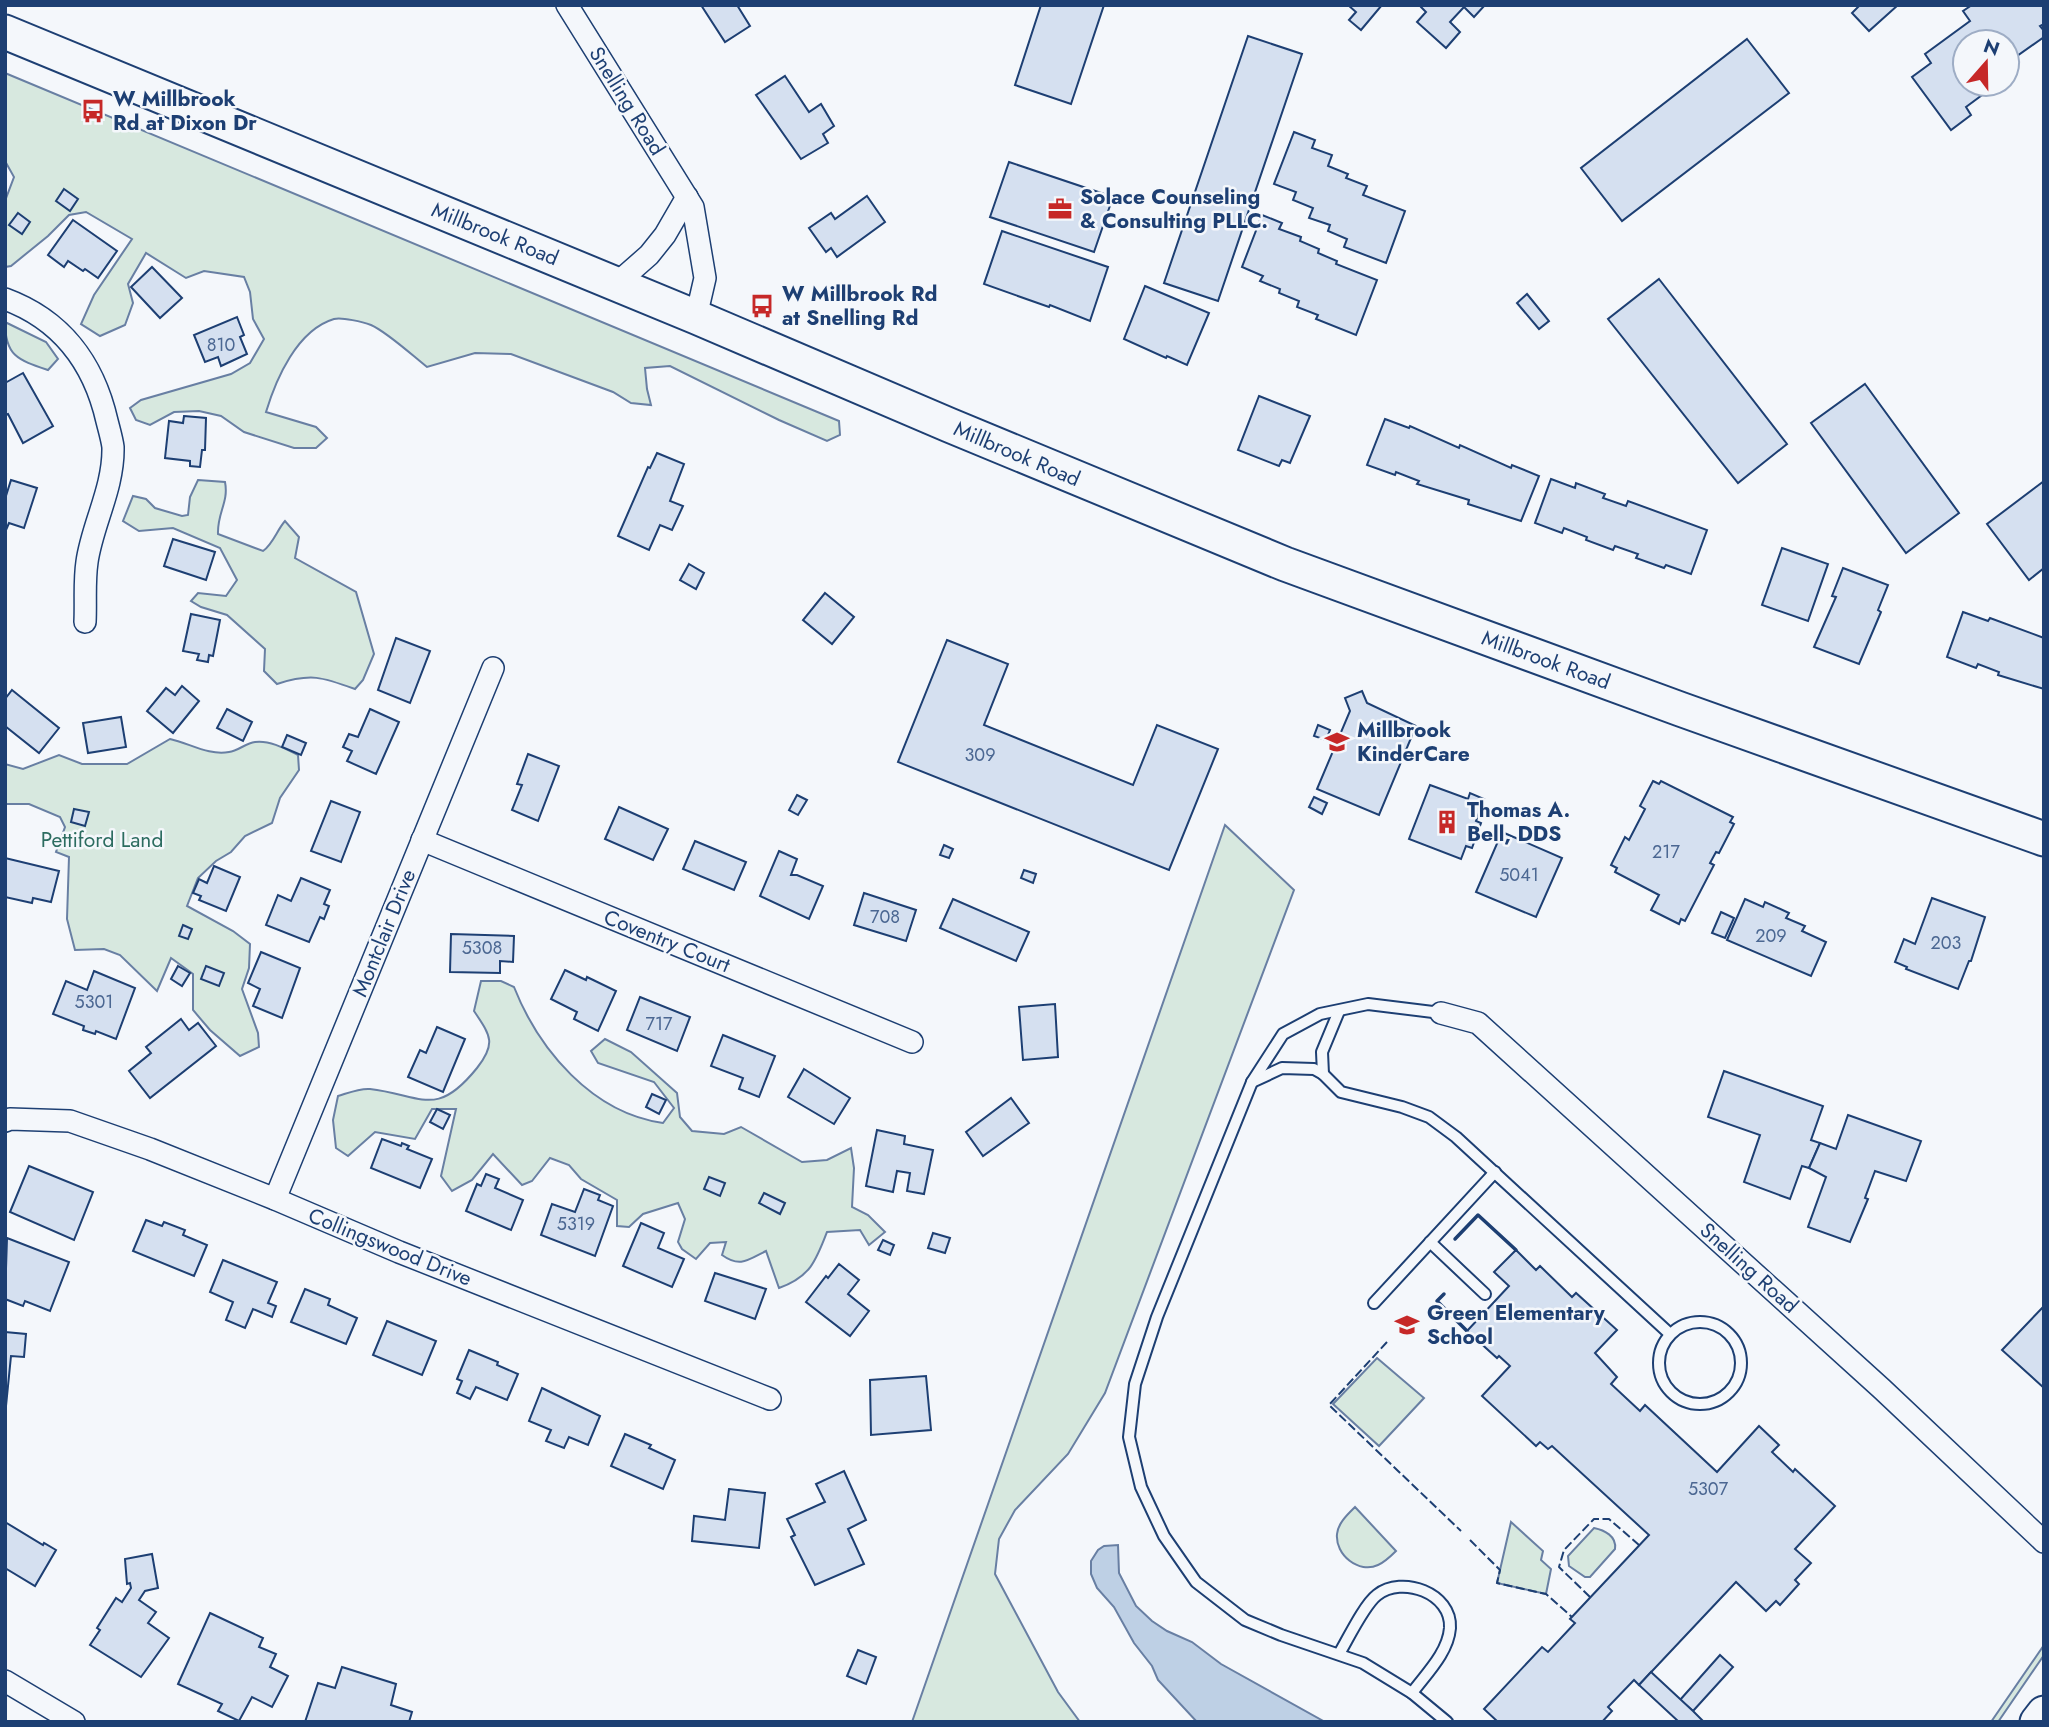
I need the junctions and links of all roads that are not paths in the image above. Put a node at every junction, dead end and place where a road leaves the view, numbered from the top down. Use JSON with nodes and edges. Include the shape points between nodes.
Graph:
{"nodes":[{"id":1,"x":567,"y":5,"type":"edge"},
{"id":2,"x":5,"y":32,"type":"edge"},
{"id":3,"x":687,"y":197,"type":"junction"},
{"id":4,"x":616,"y":284,"type":"junction"},
{"id":5,"x":5,"y":299,"type":"edge"},
{"id":6,"x":696,"y":317,"type":"junction"},
{"id":7,"x":85,"y":622,"type":"dead end"},
{"id":8,"x":493,"y":668,"type":"dead end"},
{"id":9,"x":2044,"y":839,"type":"edge"},
{"id":10,"x":422,"y":840,"type":"junction"},
{"id":11,"x":1339,"y":1010,"type":"junction"},
{"id":12,"x":1441,"y":1013,"type":"joint"},
{"id":13,"x":912,"y":1042,"type":"dead end"},
{"id":14,"x":1323,"y":1074,"type":"junction"},
{"id":15,"x":1252,"y":1082,"type":"junction"},
{"id":16,"x":7,"y":1115,"type":"edge"},
{"id":17,"x":1495,"y":1172,"type":"junction"},
{"id":18,"x":275,"y":1199,"type":"junction"},
{"id":19,"x":1430,"y":1242,"type":"junction"},
{"id":20,"x":1485,"y":1294,"type":"dead end"},
{"id":21,"x":1374,"y":1303,"type":"dead end"},
{"id":22,"x":1671,"y":1334,"type":"junction"},
{"id":23,"x":770,"y":1399,"type":"dead end"},
{"id":24,"x":2044,"y":1542,"type":"edge"},
{"id":25,"x":1339,"y":1654,"type":"junction"},
{"id":26,"x":5,"y":1681,"type":"edge"},
{"id":27,"x":1412,"y":1693,"type":"junction"},
{"id":28,"x":2044,"y":1713,"type":"edge"},
{"id":29,"x":74,"y":1722,"type":"edge"},
{"id":30,"x":1447,"y":1722,"type":"edge"},
{"id":31,"x":2038,"y":1722,"type":"edge"}],
"edges":[{"from":1,"to":3,"type":"street","name":"Snelling Road"},
{"from":2,"to":4,"type":"main road","name":"Millbrook Road"},
{"from":3,"to":4,"type":"street","via":[[649,255]]},
{"from":3,"to":6,"type":"street","name":"Snelling Road","via":[[693,207],[705,278]]},
{"from":4,"to":6,"type":"main road","name":"Millbrook Road"},
{"from":5,"to":7,"type":"street","via":[[61,333],[87,363],[102,396],[113,445],[87,562]]},
{"from":6,"to":9,"type":"main road","name":"Millbrook Road","via":[[1285,564]]},
{"from":8,"to":10,"type":"street","name":"Montclair Drive"},
{"from":10,"to":13,"type":"street","name":"Coventry Court"},
{"from":10,"to":18,"type":"street","name":"Montclair Drive"},
{"from":11,"to":12,"type":"lane","via":[[1368,1004]]},
{"from":11,"to":14,"type":"lane","via":[[1322,1052]]},
{"from":11,"to":15,"type":"lane","via":[[1320,1014],[1283,1034]]},
{"from":12,"to":24,"type":"street","name":"Snelling Road","via":[[1478,1023]]},
{"from":14,"to":15,"type":"lane","via":[[1314,1069],[1282,1068]]},
{"from":14,"to":17,"type":"lane","via":[[1341,1092],[1429,1117]]},
{"from":15,"to":25,"type":"lane","via":[[1157,1317],[1135,1384],[1129,1437],[1152,1511],[1196,1582],[1245,1620]]},
{"from":16,"to":18,"type":"street","name":"Collingswood Drive","via":[[70,1121]]},
{"from":17,"to":19,"type":"lane"},
{"from":17,"to":22,"type":"lane"},
{"from":18,"to":23,"type":"street","name":"Collingswood Drive"},
{"from":19,"to":20,"type":"lane"},
{"from":19,"to":21,"type":"lane"},
{"from":22,"to":22,"type":"lane","via":[[1659,1358],[1665,1385],[1674,1395],[1699,1404],[1725,1396],[1740,1374],[1738,1347],[1731,1336],[1708,1322],[1694,1322]]},
{"from":25,"to":27,"type":"lane"},
{"from":25,"to":27,"type":"lane","via":[[1377,1595],[1407,1587],[1434,1596],[1443,1606],[1450,1629],[1439,1657]]},
{"from":26,"to":29,"type":"street"},
{"from":27,"to":30,"type":"lane"},
{"from":28,"to":31,"type":"main road"}]}
